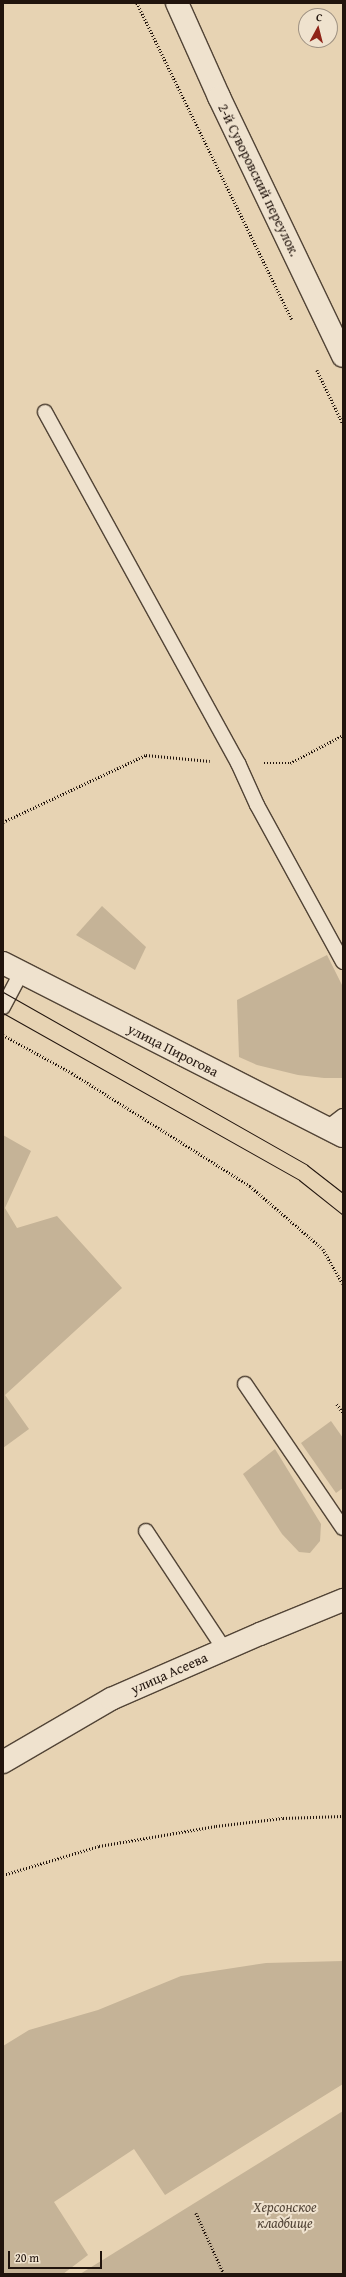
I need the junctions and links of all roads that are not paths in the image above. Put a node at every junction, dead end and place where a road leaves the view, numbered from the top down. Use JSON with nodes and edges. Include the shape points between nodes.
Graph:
{"nodes":[{"id":1,"x":177,"y":3,"type":"edge"},
{"id":2,"x":343,"y":356,"type":"edge"},
{"id":3,"x":45,"y":412,"type":"dead end"},
{"id":4,"x":343,"y":962,"type":"edge"},
{"id":5,"x":12,"y":968,"type":"edge"},
{"id":6,"x":3,"y":1007,"type":"edge"},
{"id":7,"x":338,"y":1127,"type":"edge"},
{"id":8,"x":245,"y":1384,"type":"dead end"},
{"id":9,"x":343,"y":1528,"type":"edge"},
{"id":10,"x":146,"y":1531,"type":"dead end"},
{"id":11,"x":343,"y":1600,"type":"edge"},
{"id":12,"x":224,"y":1649,"type":"junction"},
{"id":13,"x":3,"y":1762,"type":"edge"}],
"edges":[{"from":1,"to":2,"type":"street","name":"2-й Суворовский переулок.","via":[[219,98]]},
{"from":3,"to":4,"type":"lane","via":[[238,763],[257,804]]},
{"from":5,"to":6,"type":"lane"},
{"from":5,"to":7,"type":"street","name":"улица Пирогова"},
{"from":8,"to":9,"type":"lane"},
{"from":10,"to":12,"type":"lane"},
{"from":11,"to":12,"type":"street","name":"улица Асеева"},
{"from":12,"to":13,"type":"street","name":"улица Асеева","via":[[111,1699]]}]}
